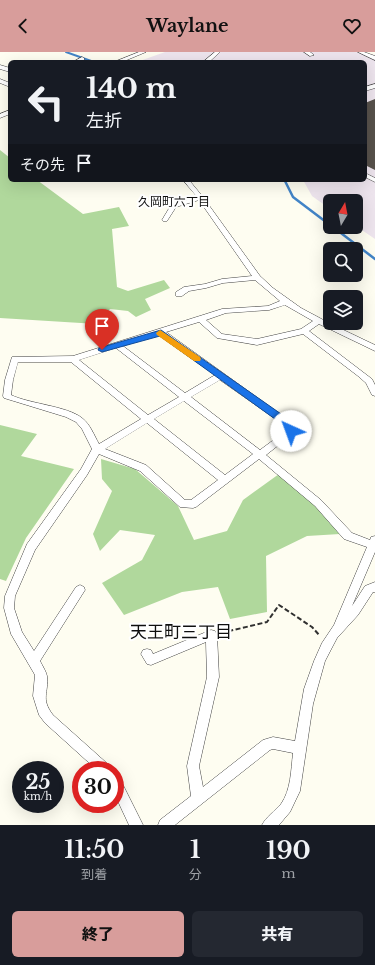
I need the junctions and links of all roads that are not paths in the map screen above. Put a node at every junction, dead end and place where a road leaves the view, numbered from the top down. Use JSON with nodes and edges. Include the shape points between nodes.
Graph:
{"nodes":[{"id":1,"x":144,"y":52,"type":"edge"},
{"id":2,"x":218,"y":52,"type":"edge"},
{"id":3,"x":306,"y":52,"type":"edge"},
{"id":4,"x":360,"y":52,"type":"edge"},
{"id":5,"x":312,"y":55,"type":"dead end"},
{"id":6,"x":375,"y":58,"type":"edge"},
{"id":7,"x":122,"y":60,"type":"edge"},
{"id":8,"x":208,"y":60,"type":"edge"},
{"id":9,"x":188,"y":182,"type":"edge"},
{"id":10,"x":201,"y":198,"type":"junction"},
{"id":11,"x":165,"y":220,"type":"dead end"},
{"id":12,"x":258,"y":278,"type":"junction"},
{"id":13,"x":179,"y":294,"type":"dead end"},
{"id":14,"x":285,"y":302,"type":"junction"},
{"id":15,"x":201,"y":320,"type":"junction"},
{"id":16,"x":317,"y":322,"type":"junction"},
{"id":17,"x":304,"y":332,"type":"junction"},
{"id":18,"x":161,"y":333,"type":"junction"},
{"id":19,"x":117,"y":345,"type":"junction"},
{"id":20,"x":375,"y":348,"type":"edge"},
{"id":21,"x":73,"y":359,"type":"junction"},
{"id":22,"x":220,"y":376,"type":"junction"},
{"id":23,"x":375,"y":393,"type":"edge"},
{"id":24,"x":185,"y":396,"type":"junction"},
{"id":25,"x":148,"y":420,"type":"junction"},
{"id":26,"x":97,"y":449,"type":"junction"},
{"id":27,"x":259,"y":454,"type":"junction"},
{"id":28,"x":224,"y":480,"type":"junction"},
{"id":29,"x":374,"y":543,"type":"edge"},
{"id":30,"x":375,"y":587,"type":"edge"},
{"id":31,"x":80,"y":590,"type":"dead end"},
{"id":32,"x":338,"y":627,"type":"junction"},
{"id":33,"x":147,"y":654,"type":"dead end"},
{"id":34,"x":34,"y":661,"type":"junction"},
{"id":35,"x":300,"y":748,"type":"junction"},
{"id":36,"x":96,"y":761,"type":"edge"},
{"id":37,"x":198,"y":798,"type":"junction"},
{"id":38,"x":124,"y":800,"type":"edge"},
{"id":39,"x":136,"y":825,"type":"edge"},
{"id":40,"x":165,"y":825,"type":"edge"},
{"id":41,"x":269,"y":825,"type":"edge"}],
"edges":[{"from":1,"to":7,"type":"street"},
{"from":2,"to":8,"type":"street"},
{"from":3,"to":5,"type":"street"},
{"from":4,"to":6,"type":"street"},
{"from":9,"to":10,"type":"street"},
{"from":10,"to":11,"type":"street","via":[[173,206]]},
{"from":10,"to":12,"type":"street"},
{"from":12,"to":13,"type":"street","via":[[222,281],[187,289]]},
{"from":12,"to":14,"type":"street"},
{"from":14,"to":15,"type":"street","via":[[269,308],[226,311]]},
{"from":14,"to":16,"type":"street"},
{"from":15,"to":17,"type":"street","via":[[220,336],[257,342]]},
{"from":15,"to":18,"type":"street"},
{"from":16,"to":17,"type":"street"},
{"from":16,"to":20,"type":"street"},
{"from":17,"to":23,"type":"street","via":[[361,374]]},
{"from":18,"to":19,"type":"street"},
{"from":18,"to":22,"type":"street"},
{"from":19,"to":21,"type":"street"},
{"from":19,"to":24,"type":"street"},
{"from":21,"to":25,"type":"street"},
{"from":21,"to":26,"type":"street","via":[[15,359],[7,396],[79,420]]},
{"from":22,"to":24,"type":"street"},
{"from":22,"to":27,"type":"street","via":[[291,426],[291,431]]},
{"from":24,"to":25,"type":"street"},
{"from":24,"to":27,"type":"street"},
{"from":25,"to":26,"type":"street"},
{"from":25,"to":28,"type":"street"},
{"from":26,"to":28,"type":"street","via":[[142,468],[183,504],[193,504]]},
{"from":26,"to":34,"type":"street","via":[[84,472],[31,547],[10,596],[9,608],[17,634]]},
{"from":27,"to":28,"type":"street"},
{"from":27,"to":29,"type":"street","via":[[318,503],[348,536]]},
{"from":29,"to":32,"type":"street"},
{"from":30,"to":32,"type":"street","via":[[369,589],[353,613]]},
{"from":31,"to":34,"type":"street"},
{"from":32,"to":35,"type":"street","via":[[327,643],[313,676]]},
{"from":33,"to":37,"type":"street","via":[[151,660],[211,635],[214,677],[193,766]]},
{"from":34,"to":36,"type":"street","via":[[40,675],[39,696],[43,711]]},
{"from":35,"to":37,"type":"street","via":[[267,744]]},
{"from":35,"to":41,"type":"street","via":[[294,793],[290,804]]},
{"from":37,"to":40,"type":"street"},
{"from":38,"to":39,"type":"street"}]}
